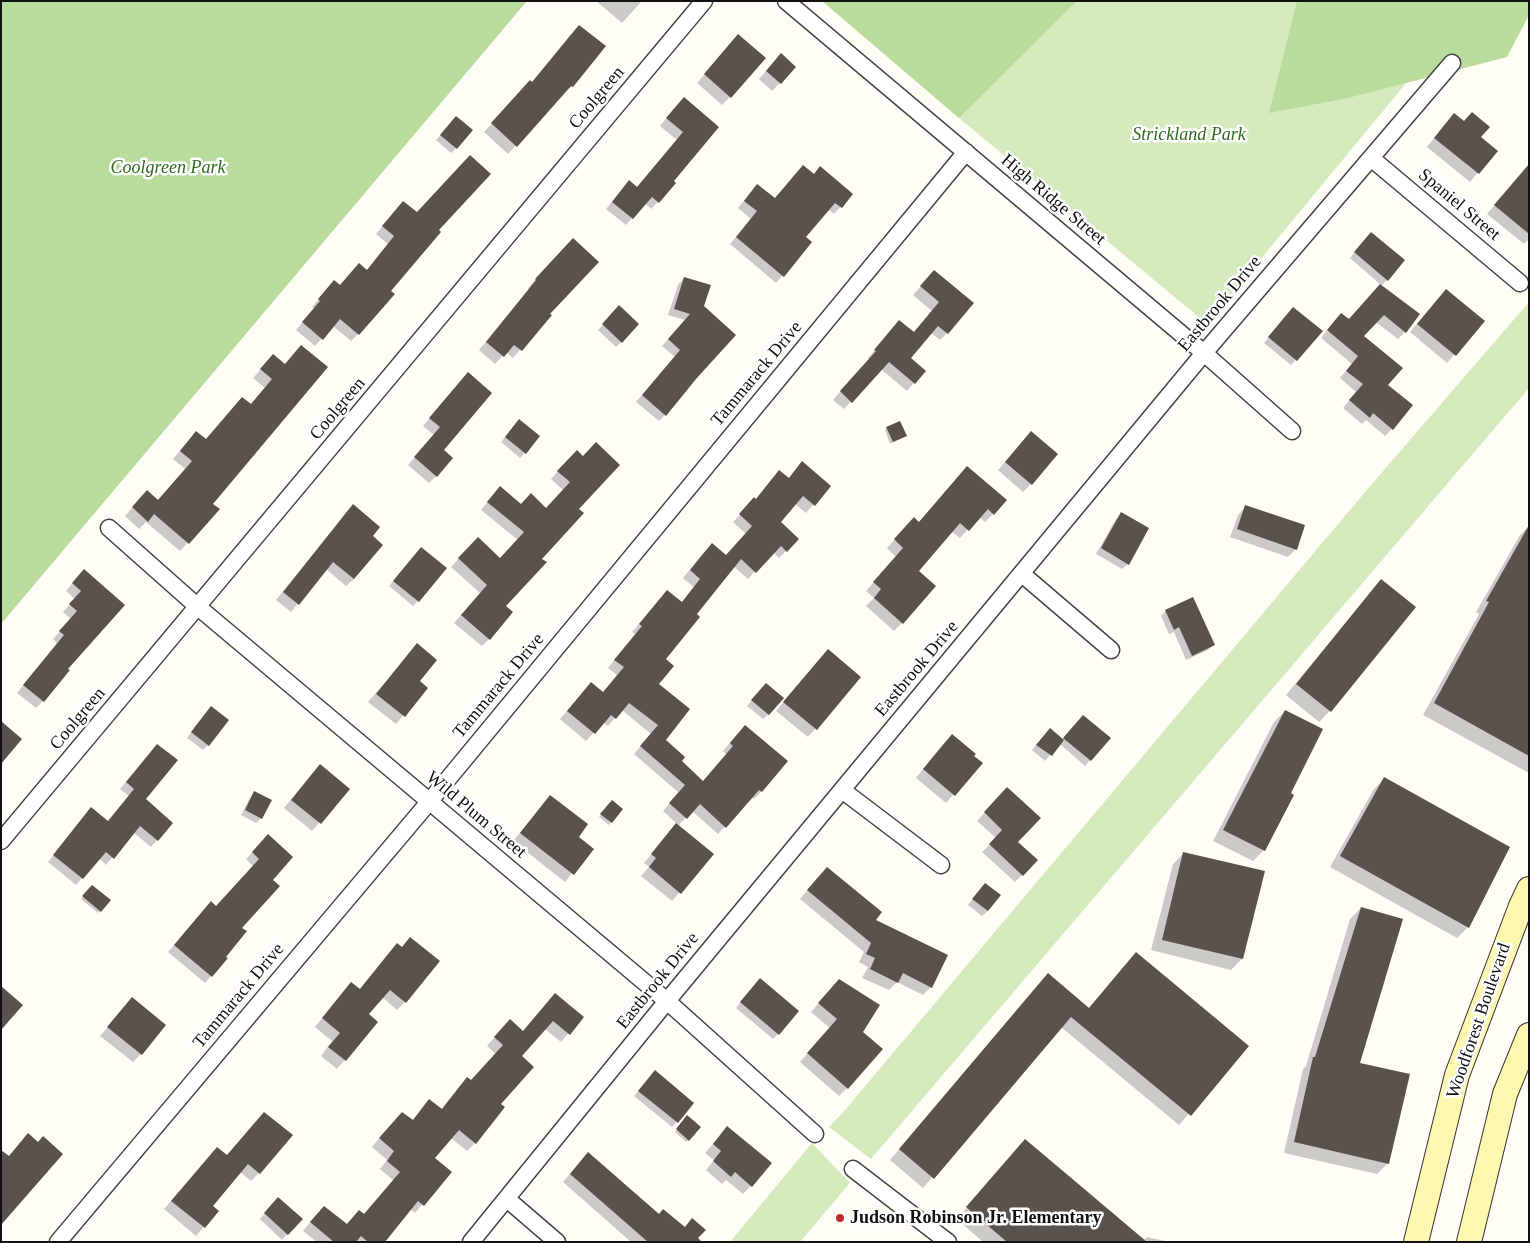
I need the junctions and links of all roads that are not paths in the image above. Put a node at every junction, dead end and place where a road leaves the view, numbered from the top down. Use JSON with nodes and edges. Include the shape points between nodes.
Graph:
{"nodes":[{"id":1,"x":704,"y":1,"type":"edge"},
{"id":2,"x":786,"y":1,"type":"edge"},
{"id":3,"x":1452,"y":64,"type":"dead end"},
{"id":4,"x":966,"y":152,"type":"junction"},
{"id":5,"x":1372,"y":158,"type":"junction"},
{"id":6,"x":1520,"y":283,"type":"dead end"},
{"id":7,"x":1204,"y":353,"type":"junction"},
{"id":8,"x":1292,"y":431,"type":"dead end"},
{"id":9,"x":109,"y":528,"type":"dead end"},
{"id":10,"x":1022,"y":574,"type":"junction"},
{"id":11,"x":198,"y":607,"type":"junction"},
{"id":12,"x":1111,"y":650,"type":"dead end"},
{"id":13,"x":842,"y":790,"type":"junction"},
{"id":14,"x":429,"y":802,"type":"junction"},
{"id":15,"x":1,"y":841,"type":"edge"},
{"id":16,"x":941,"y":865,"type":"dead end"},
{"id":17,"x":1529,"y":889,"type":"edge"},
{"id":18,"x":667,"y":1001,"type":"junction"},
{"id":19,"x":1529,"y":1035,"type":"edge"},
{"id":20,"x":815,"y":1134,"type":"dead end"},
{"id":21,"x":853,"y":1169,"type":"dead end"},
{"id":22,"x":507,"y":1199,"type":"junction"},
{"id":23,"x":58,"y":1242,"type":"edge"},
{"id":24,"x":471,"y":1242,"type":"edge"},
{"id":25,"x":557,"y":1242,"type":"edge"},
{"id":26,"x":948,"y":1242,"type":"edge"},
{"id":27,"x":1416,"y":1242,"type":"edge"},
{"id":28,"x":1469,"y":1242,"type":"edge"}],
"edges":[{"from":1,"to":11,"type":"street","name":"Coolgreen"},
{"from":2,"to":4,"type":"street","name":"High Ridge Street"},
{"from":3,"to":5,"type":"street","name":"Eastbrook Drive"},
{"from":4,"to":7,"type":"street","name":"High Ridge Street"},
{"from":4,"to":14,"type":"street","name":"Tammarack Drive"},
{"from":5,"to":6,"type":"street","name":"Spaniel Street"},
{"from":5,"to":7,"type":"street","name":"Eastbrook Drive"},
{"from":7,"to":8,"type":"street","name":"High Ridge Street"},
{"from":7,"to":10,"type":"street","name":"Eastbrook Drive"},
{"from":9,"to":11,"type":"street","name":"Wild Plum Street"},
{"from":10,"to":12,"type":"street"},
{"from":10,"to":13,"type":"street","name":"Eastbrook Drive"},
{"from":11,"to":14,"type":"street","name":"Wild Plum Street"},
{"from":11,"to":15,"type":"street","name":"Coolgreen"},
{"from":13,"to":16,"type":"street"},
{"from":13,"to":18,"type":"street","name":"Eastbrook Drive"},
{"from":14,"to":18,"type":"street","name":"Wild Plum Street"},
{"from":14,"to":23,"type":"street","name":"Tammarack Drive"},
{"from":17,"to":27,"type":"main road","name":"Woodforest Boulevard","via":[[1457,1075]]},
{"from":18,"to":20,"type":"street","name":"Wild Plum Street"},
{"from":18,"to":22,"type":"street","name":"Eastbrook Drive"},
{"from":19,"to":28,"type":"main road","via":[[1506,1094]]},
{"from":21,"to":26,"type":"street"},
{"from":22,"to":24,"type":"street","name":"Eastbrook Drive"},
{"from":22,"to":25,"type":"street"}]}
